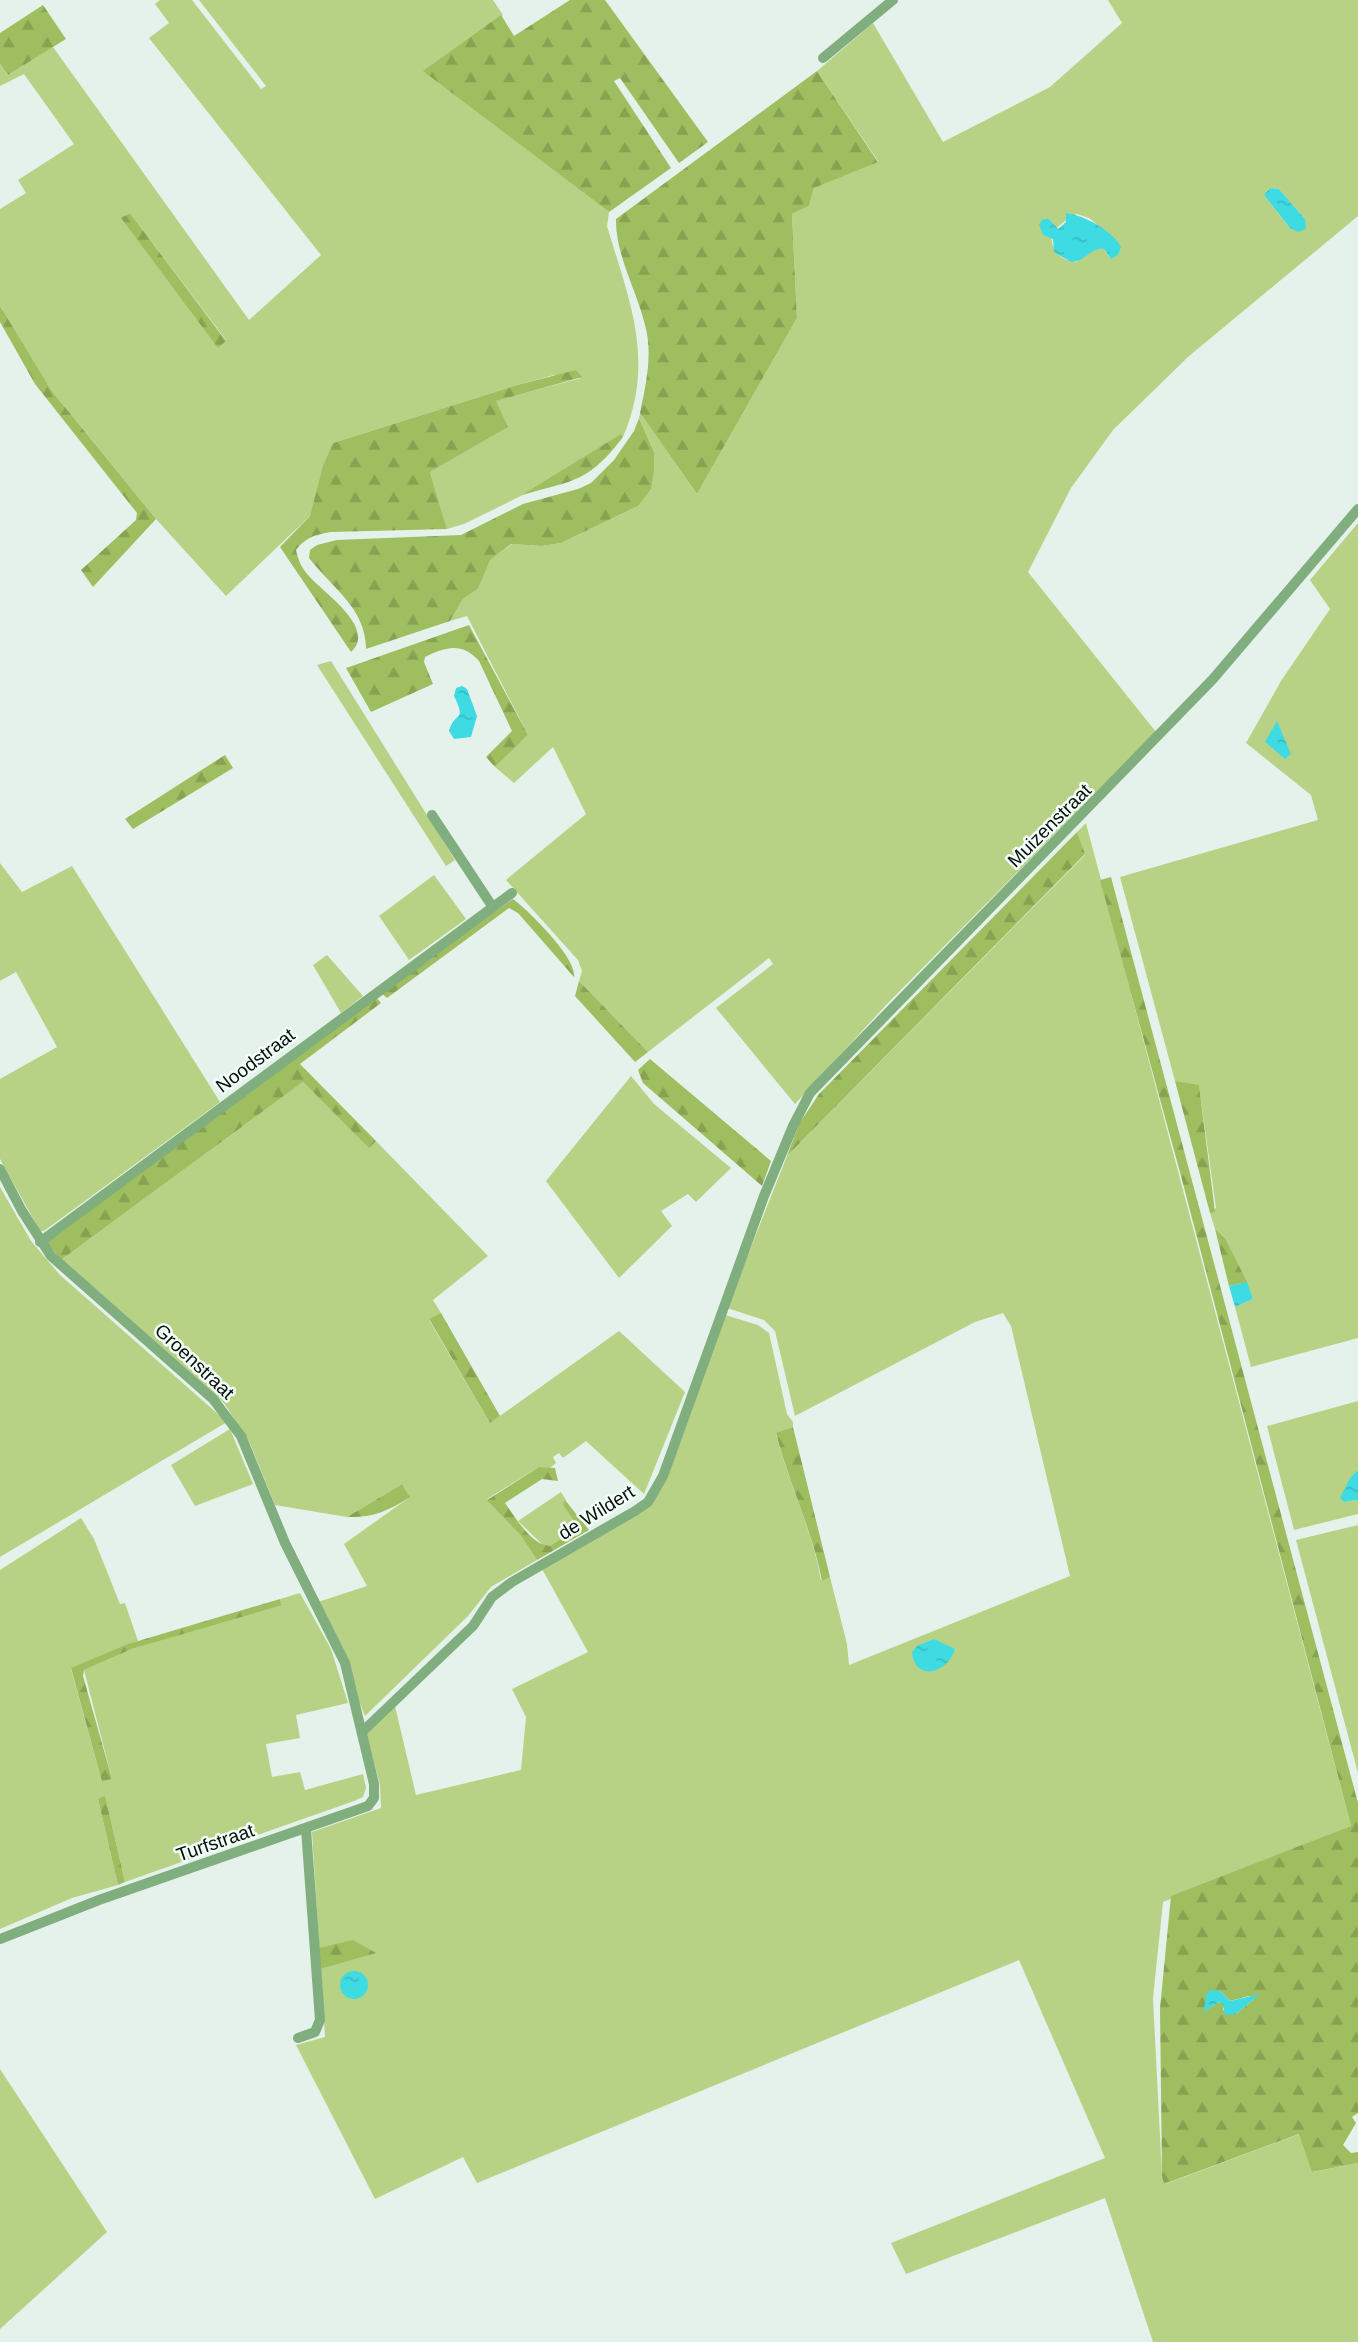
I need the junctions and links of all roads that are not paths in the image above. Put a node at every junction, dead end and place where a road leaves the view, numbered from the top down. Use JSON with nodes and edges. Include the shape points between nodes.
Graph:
{"nodes":[{"id":1,"x":893,"y":0,"type":"edge"},
{"id":2,"x":823,"y":58,"type":"dead end"},
{"id":3,"x":1358,"y":509,"type":"edge"},
{"id":4,"x":432,"y":815,"type":"dead end"},
{"id":5,"x":512,"y":893,"type":"dead end"},
{"id":6,"x":492,"y":906,"type":"junction"},
{"id":7,"x":0,"y":1169,"type":"edge"},
{"id":8,"x":775,"y":1171,"type":"joint"},
{"id":9,"x":40,"y":1242,"type":"junction"},
{"id":10,"x":363,"y":1731,"type":"junction"},
{"id":11,"x":306,"y":1829,"type":"junction"},
{"id":12,"x":0,"y":1939,"type":"edge"},
{"id":13,"x":298,"y":2038,"type":"dead end"}],
"edges":[{"from":1,"to":2,"type":"street"},
{"from":3,"to":8,"type":"street","name":"Muizenstraat","via":[[1213,679],[810,1093]]},
{"from":4,"to":6,"type":"street"},
{"from":5,"to":6,"type":"street","name":"Noodstraat"},
{"from":6,"to":9,"type":"street","name":"Noodstraat"},
{"from":7,"to":9,"type":"street","name":"Groenstraat"},
{"from":8,"to":10,"type":"street","name":"de Wildert","via":[[663,1476],[648,1502],[492,1597],[473,1626]]},
{"from":9,"to":10,"type":"street","name":"Groenstraat","via":[[230,1417],[285,1543],[345,1663]]},
{"from":10,"to":11,"type":"street","name":"Turfstraat","via":[[374,1798],[368,1806]]},
{"from":11,"to":12,"type":"street","name":"Turfstraat"},
{"from":11,"to":13,"type":"street","via":[[320,2020],[315,2032]]}]}
